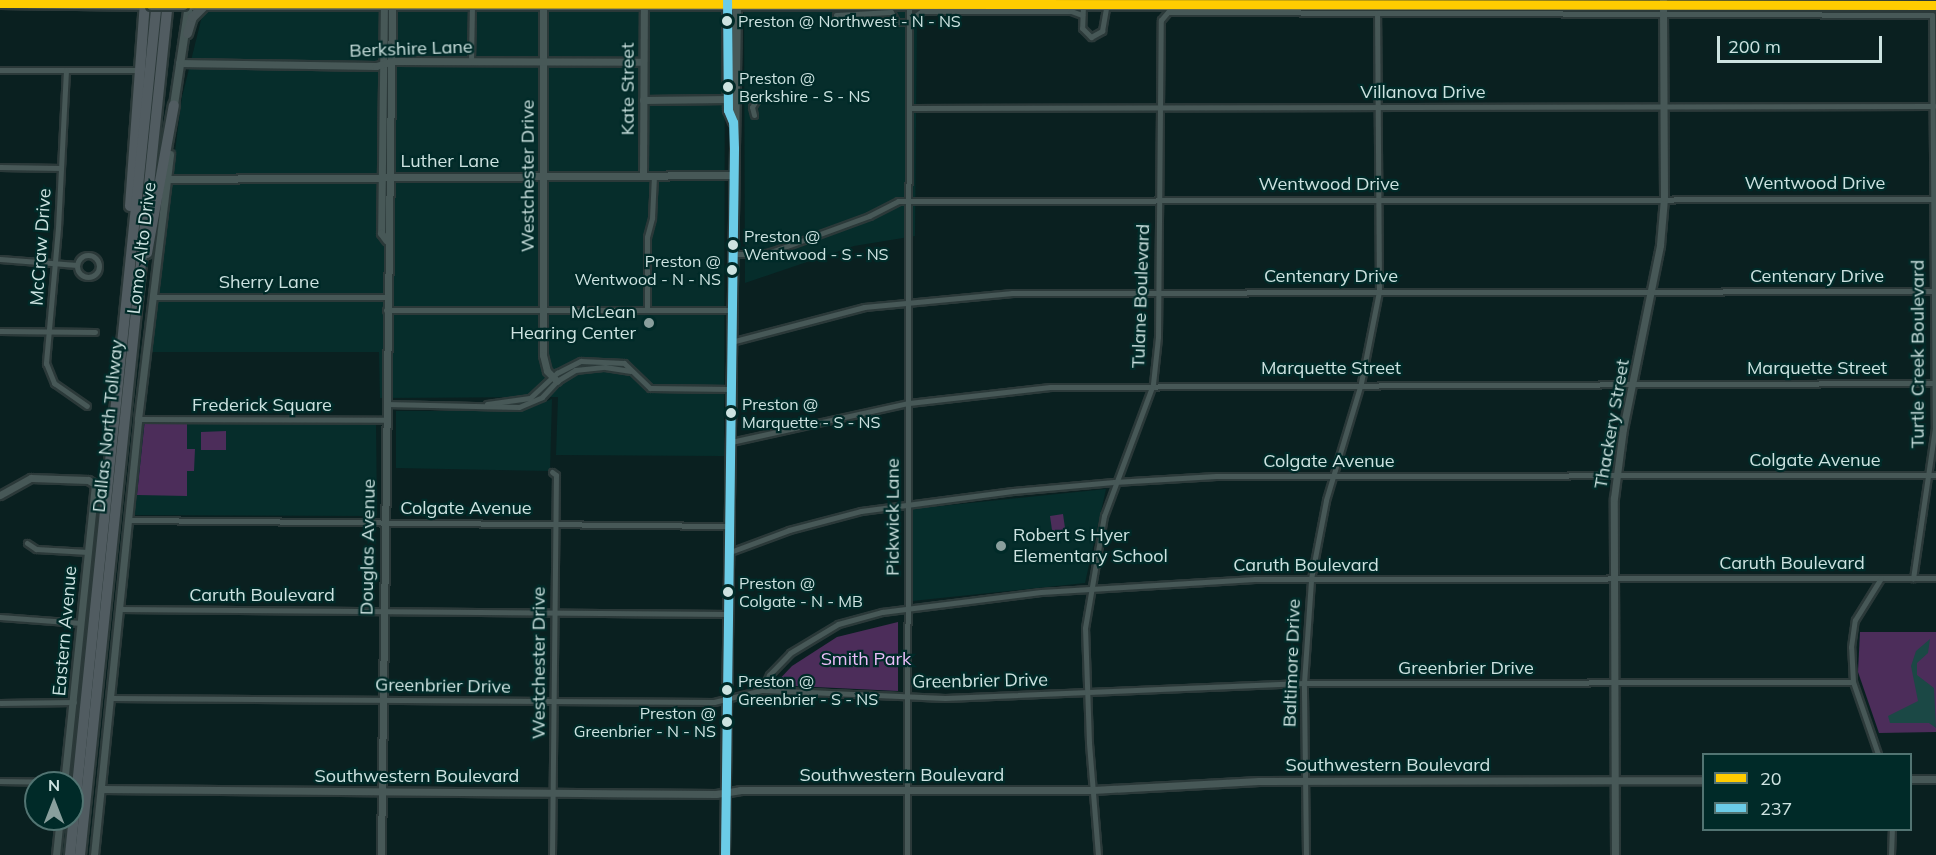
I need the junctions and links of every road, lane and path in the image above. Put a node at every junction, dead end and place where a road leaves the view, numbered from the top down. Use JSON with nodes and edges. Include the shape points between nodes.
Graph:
{"nodes":[{"id":1,"x":168,"y":0,"type":"edge"},
{"id":2,"x":544,"y":1,"type":"edge"},
{"id":3,"x":150,"y":2,"type":"edge"},
{"id":4,"x":360,"y":2,"type":"edge"},
{"id":5,"x":388,"y":2,"type":"edge"},
{"id":6,"x":732,"y":2,"type":"edge"},
{"id":7,"x":909,"y":2,"type":"edge"},
{"id":8,"x":1003,"y":2,"type":"edge"},
{"id":9,"x":1084,"y":2,"type":"edge"},
{"id":10,"x":1408,"y":2,"type":"edge"},
{"id":11,"x":0,"y":3,"type":"edge"},
{"id":12,"x":187,"y":3,"type":"edge"},
{"id":13,"x":472,"y":3,"type":"junction"},
{"id":14,"x":644,"y":3,"type":"junction"},
{"id":15,"x":1853,"y":3,"type":"edge"},
{"id":16,"x":1107,"y":4,"type":"junction"},
{"id":17,"x":204,"y":5,"type":"junction"},
{"id":18,"x":1936,"y":5,"type":"edge"},
{"id":19,"x":1663,"y":6,"type":"edge"},
{"id":20,"x":1377,"y":13,"type":"junction"},
{"id":21,"x":836,"y":15,"type":"dead end"},
{"id":22,"x":1082,"y":15,"type":"junction"},
{"id":23,"x":909,"y":21,"type":"junction"},
{"id":24,"x":186,"y":33,"type":"junction"},
{"id":25,"x":393,"y":61,"type":"junction"},
{"id":26,"x":471,"y":61,"type":"junction"},
{"id":27,"x":542,"y":61,"type":"junction"},
{"id":28,"x":643,"y":62,"type":"junction"},
{"id":29,"x":179,"y":63,"type":"junction"},
{"id":30,"x":382,"y":66,"type":"junction"},
{"id":31,"x":0,"y":70,"type":"edge"},
{"id":32,"x":66,"y":70,"type":"junction"},
{"id":33,"x":134,"y":70,"type":"dead end"},
{"id":34,"x":732,"y":99,"type":"junction"},
{"id":35,"x":757,"y":99,"type":"dead end"},
{"id":36,"x":643,"y":100,"type":"junction"},
{"id":37,"x":717,"y":100,"type":"junction"},
{"id":38,"x":382,"y":104,"type":"junction"},
{"id":39,"x":392,"y":104,"type":"junction"},
{"id":40,"x":174,"y":105,"type":"junction"},
{"id":41,"x":1934,"y":106,"type":"edge"},
{"id":42,"x":1378,"y":107,"type":"junction"},
{"id":43,"x":1664,"y":107,"type":"junction"},
{"id":44,"x":909,"y":108,"type":"junction"},
{"id":45,"x":1160,"y":108,"type":"junction"},
{"id":46,"x":732,"y":115,"type":"junction"},
{"id":47,"x":754,"y":115,"type":"dead end"},
{"id":48,"x":382,"y":117,"type":"junction"},
{"id":49,"x":392,"y":117,"type":"junction"},
{"id":50,"x":0,"y":167,"type":"edge"},
{"id":51,"x":61,"y":168,"type":"junction"},
{"id":52,"x":733,"y":175,"type":"junction"},
{"id":53,"x":392,"y":176,"type":"junction"},
{"id":54,"x":543,"y":176,"type":"junction"},
{"id":55,"x":643,"y":176,"type":"junction"},
{"id":56,"x":654,"y":176,"type":"junction"},
{"id":57,"x":381,"y":178,"type":"junction"},
{"id":58,"x":167,"y":179,"type":"junction"},
{"id":59,"x":1664,"y":198,"type":"junction"},
{"id":60,"x":1935,"y":198,"type":"edge"},
{"id":61,"x":1379,"y":199,"type":"junction"},
{"id":62,"x":909,"y":200,"type":"junction"},
{"id":63,"x":1159,"y":200,"type":"junction"},
{"id":64,"x":386,"y":240,"type":"junction"},
{"id":65,"x":733,"y":254,"type":"junction"},
{"id":66,"x":0,"y":259,"type":"edge"},
{"id":67,"x":55,"y":262,"type":"junction"},
{"id":68,"x":77,"y":265,"type":"junction"},
{"id":69,"x":138,"y":282,"type":"junction"},
{"id":70,"x":1379,"y":291,"type":"junction"},
{"id":71,"x":1653,"y":291,"type":"junction"},
{"id":72,"x":1935,"y":291,"type":"edge"},
{"id":73,"x":1159,"y":292,"type":"junction"},
{"id":74,"x":152,"y":297,"type":"junction"},
{"id":75,"x":387,"y":297,"type":"junction"},
{"id":76,"x":910,"y":301,"type":"junction"},
{"id":77,"x":386,"y":310,"type":"junction"},
{"id":78,"x":543,"y":310,"type":"junction"},
{"id":79,"x":647,"y":310,"type":"junction"},
{"id":80,"x":732,"y":310,"type":"junction"},
{"id":81,"x":49,"y":330,"type":"junction"},
{"id":82,"x":0,"y":331,"type":"edge"},
{"id":83,"x":95,"y":332,"type":"dead end"},
{"id":84,"x":731,"y":342,"type":"junction"},
{"id":85,"x":555,"y":379,"type":"junction"},
{"id":86,"x":1361,"y":383,"type":"junction"},
{"id":87,"x":1632,"y":383,"type":"junction"},
{"id":88,"x":1936,"y":383,"type":"edge"},
{"id":89,"x":1153,"y":384,"type":"junction"},
{"id":90,"x":731,"y":389,"type":"junction"},
{"id":91,"x":909,"y":403,"type":"junction"},
{"id":92,"x":386,"y":404,"type":"junction"},
{"id":93,"x":87,"y":406,"type":"dead end"},
{"id":94,"x":138,"y":418,"type":"junction"},
{"id":95,"x":385,"y":420,"type":"junction"},
{"id":96,"x":731,"y":442,"type":"junction"},
{"id":97,"x":552,"y":472,"type":"dead end"},
{"id":98,"x":1617,"y":475,"type":"junction"},
{"id":99,"x":1933,"y":475,"type":"edge"},
{"id":100,"x":1332,"y":476,"type":"junction"},
{"id":101,"x":1114,"y":482,"type":"junction"},
{"id":102,"x":0,"y":495,"type":"edge"},
{"id":103,"x":908,"y":504,"type":"junction"},
{"id":104,"x":129,"y":520,"type":"junction"},
{"id":105,"x":384,"y":523,"type":"junction"},
{"id":106,"x":555,"y":523,"type":"junction"},
{"id":107,"x":731,"y":526,"type":"junction"},
{"id":108,"x":27,"y":543,"type":"dead end"},
{"id":109,"x":88,"y":552,"type":"junction"},
{"id":110,"x":730,"y":552,"type":"junction"},
{"id":111,"x":1881,"y":578,"type":"junction"},
{"id":112,"x":1913,"y":578,"type":"junction"},
{"id":113,"x":1936,"y":578,"type":"edge"},
{"id":114,"x":1311,"y":579,"type":"junction"},
{"id":115,"x":1612,"y":579,"type":"junction"},
{"id":116,"x":1089,"y":588,"type":"junction"},
{"id":117,"x":908,"y":608,"type":"junction"},
{"id":118,"x":120,"y":609,"type":"junction"},
{"id":119,"x":382,"y":610,"type":"junction"},
{"id":120,"x":554,"y":612,"type":"junction"},
{"id":121,"x":729,"y":614,"type":"junction"},
{"id":122,"x":0,"y":617,"type":"edge"},
{"id":123,"x":81,"y":623,"type":"junction"},
{"id":124,"x":1614,"y":682,"type":"junction"},
{"id":125,"x":1853,"y":682,"type":"junction"},
{"id":126,"x":1304,"y":683,"type":"junction"},
{"id":127,"x":762,"y":690,"type":"junction"},
{"id":128,"x":1086,"y":693,"type":"junction"},
{"id":129,"x":110,"y":698,"type":"junction"},
{"id":130,"x":907,"y":698,"type":"junction"},
{"id":131,"x":728,"y":699,"type":"junction"},
{"id":132,"x":382,"y":700,"type":"junction"},
{"id":133,"x":74,"y":702,"type":"junction"},
{"id":134,"x":553,"y":702,"type":"junction"},
{"id":135,"x":0,"y":703,"type":"edge"},
{"id":136,"x":1878,"y":753,"type":"edge"},
{"id":137,"x":65,"y":771,"type":"edge"},
{"id":138,"x":1912,"y":779,"type":"edge"},
{"id":139,"x":1936,"y":779,"type":"edge"},
{"id":140,"x":1615,"y":780,"type":"junction"},
{"id":141,"x":1702,"y":780,"type":"edge"},
{"id":142,"x":0,"y":781,"type":"edge"},
{"id":143,"x":24,"y":781,"type":"edge"},
{"id":144,"x":1306,"y":781,"type":"junction"},
{"id":145,"x":101,"y":789,"type":"junction"},
{"id":146,"x":907,"y":790,"type":"junction"},
{"id":147,"x":1093,"y":790,"type":"junction"},
{"id":148,"x":382,"y":791,"type":"junction"},
{"id":149,"x":553,"y":792,"type":"junction"},
{"id":150,"x":727,"y":792,"type":"junction"},
{"id":151,"x":59,"y":831,"type":"edge"},
{"id":152,"x":1892,"y":831,"type":"edge"},
{"id":153,"x":56,"y":855,"type":"edge"},
{"id":154,"x":70,"y":855,"type":"edge"},
{"id":155,"x":80,"y":855,"type":"edge"},
{"id":156,"x":94,"y":855,"type":"edge"},
{"id":157,"x":381,"y":855,"type":"edge"},
{"id":158,"x":552,"y":855,"type":"edge"},
{"id":159,"x":725,"y":855,"type":"edge"},
{"id":160,"x":907,"y":855,"type":"edge"},
{"id":161,"x":1098,"y":855,"type":"edge"},
{"id":162,"x":1306,"y":855,"type":"edge"},
{"id":163,"x":1615,"y":855,"type":"edge"},
{"id":164,"x":1891,"y":855,"type":"edge"}],
"edges":[{"from":1,"to":69,"type":"highway","name":"Dallas North Tollway"},
{"from":2,"to":13,"type":"main road"},
{"from":2,"to":14,"type":"main road"},
{"from":2,"to":27,"type":"street","name":"Westchester Drive"},
{"from":3,"to":11,"type":"main road"},
{"from":3,"to":12,"type":"main road","bridge":true},
{"from":3,"to":154,"type":"highway","name":"Dallas North Tollway","via":[[130,167],[130,255]]},
{"from":4,"to":5,"type":"main road"},
{"from":4,"to":17,"type":"main road"},
{"from":5,"to":13,"type":"main road"},
{"from":5,"to":25,"type":"street","name":"Douglas Avenue"},
{"from":5,"to":30,"type":"street","name":"Douglas Avenue"},
{"from":6,"to":7,"type":"main road"},
{"from":6,"to":14,"type":"main road"},
{"from":6,"to":34,"type":"main road"},
{"from":7,"to":8,"type":"main road"},
{"from":7,"to":23,"type":"street","name":"Pickwick Lane"},
{"from":8,"to":9,"type":"main road"},
{"from":9,"to":16,"type":"main road"},
{"from":9,"to":22,"type":"street"},
{"from":10,"to":16,"type":"main road"},
{"from":10,"to":19,"type":"main road"},
{"from":12,"to":17,"type":"main road"},
{"from":12,"to":24,"type":"main road","name":"Lomo Alto Drive"},
{"from":13,"to":26,"type":"street"},
{"from":14,"to":28,"type":"street","name":"Kate Street"},
{"from":15,"to":18,"type":"main road"},
{"from":15,"to":19,"type":"main road"},
{"from":16,"to":22,"type":"street","via":[[1098,35],[1085,34]]},
{"from":17,"to":24,"type":"main road","via":[[192,17]]},
{"from":19,"to":20,"type":"street"},
{"from":19,"to":41,"type":"street","name":"Turtle Creek Boulevard","via":[[1932,15]]},
{"from":19,"to":43,"type":"street","name":"Thackery Street"},
{"from":20,"to":42,"type":"street","name":"Baltimore Drive"},
{"from":20,"to":45,"type":"street","name":"Tulane Boulevard","via":[[1163,15]]},
{"from":21,"to":23,"type":"street","via":[[887,12],[893,14],[896,22]]},
{"from":22,"to":23,"type":"street","via":[[1071,11],[922,11]]},
{"from":23,"to":44,"type":"street","name":"Pickwick Lane"},
{"from":24,"to":29,"type":"main road","name":"Lomo Alto Drive"},
{"from":25,"to":26,"type":"street","name":"Berkshire Lane"},
{"from":25,"to":30,"type":"street","name":"Berkshire Lane"},
{"from":25,"to":39,"type":"street","name":"Douglas Avenue"},
{"from":26,"to":27,"type":"street","name":"Berkshire Lane"},
{"from":27,"to":28,"type":"street","name":"Berkshire Lane"},
{"from":27,"to":54,"type":"street","name":"Westchester Drive"},
{"from":28,"to":36,"type":"street","name":"Kate Street"},
{"from":29,"to":30,"type":"street","name":"Berkshire Lane"},
{"from":29,"to":40,"type":"main road","name":"Lomo Alto Drive"},
{"from":30,"to":38,"type":"street","name":"Douglas Avenue"},
{"from":31,"to":32,"type":"street"},
{"from":32,"to":33,"type":"street"},
{"from":32,"to":51,"type":"street","name":"McCraw Drive"},
{"from":34,"to":37,"type":"street"},
{"from":34,"to":46,"type":"main road"},
{"from":35,"to":47,"type":"street","via":[[752,104]]},
{"from":36,"to":37,"type":"street"},
{"from":36,"to":55,"type":"street","name":"Kate Street"},
{"from":37,"to":46,"type":"street"},
{"from":38,"to":39,"type":"street"},
{"from":38,"to":48,"type":"street","name":"Douglas Avenue"},
{"from":39,"to":49,"type":"street","name":"Douglas Avenue"},
{"from":40,"to":58,"type":"street","name":"Lomo Alto Drive"},
{"from":40,"to":69,"type":"highway","via":[[148,251]]},
{"from":41,"to":43,"type":"street","name":"Villanova Drive"},
{"from":41,"to":60,"type":"street","name":"Turtle Creek Boulevard"},
{"from":42,"to":43,"type":"street","name":"Villanova Drive"},
{"from":42,"to":45,"type":"street","name":"Villanova Drive"},
{"from":42,"to":61,"type":"street","name":"Baltimore Drive"},
{"from":43,"to":59,"type":"street","name":"Thackery Street"},
{"from":44,"to":45,"type":"street","name":"Villanova Drive"},
{"from":44,"to":62,"type":"street","name":"Pickwick Lane"},
{"from":45,"to":63,"type":"street","name":"Tulane Boulevard"},
{"from":46,"to":52,"type":"main road"},
{"from":48,"to":49,"type":"street"},
{"from":48,"to":57,"type":"street","name":"Douglas Avenue"},
{"from":49,"to":53,"type":"street","name":"Douglas Avenue"},
{"from":50,"to":51,"type":"street"},
{"from":51,"to":67,"type":"street","name":"McCraw Drive"},
{"from":52,"to":56,"type":"street","name":"Luther Lane"},
{"from":52,"to":65,"type":"main road"},
{"from":53,"to":54,"type":"street","name":"Luther Lane"},
{"from":53,"to":57,"type":"street","name":"Luther Lane"},
{"from":53,"to":64,"type":"street","name":"Douglas Avenue","via":[[392,233]]},
{"from":54,"to":55,"type":"street","name":"Luther Lane"},
{"from":54,"to":78,"type":"street","name":"Westchester Drive"},
{"from":55,"to":56,"type":"street","name":"Luther Lane"},
{"from":56,"to":79,"type":"street"},
{"from":57,"to":58,"type":"street","name":"Luther Lane"},
{"from":57,"to":64,"type":"street","name":"Douglas Avenue","via":[[381,233]]},
{"from":58,"to":74,"type":"street","name":"Lomo Alto Drive"},
{"from":59,"to":60,"type":"street","name":"Wentwood Drive"},
{"from":59,"to":61,"type":"street","name":"Wentwood Drive"},
{"from":59,"to":71,"type":"street","name":"Thackery Street"},
{"from":60,"to":72,"type":"street","name":"Turtle Creek Boulevard"},
{"from":61,"to":63,"type":"street","name":"Wentwood Drive"},
{"from":61,"to":70,"type":"street","name":"Baltimore Drive"},
{"from":62,"to":63,"type":"street","name":"Wentwood Drive"},
{"from":62,"to":65,"type":"street","name":"Wentwood Drive","via":[[890,202],[869,216],[764,254]]},
{"from":62,"to":76,"type":"street","name":"Pickwick Lane"},
{"from":63,"to":73,"type":"street","name":"Tulane Boulevard"},
{"from":64,"to":75,"type":"street","name":"Douglas Avenue"},
{"from":65,"to":80,"type":"main road"},
{"from":66,"to":67,"type":"street"},
{"from":67,"to":68,"type":"street"},
{"from":67,"to":81,"type":"street","name":"McCraw Drive"},
{"from":68,"to":68,"type":"street","via":[[85,254],[94,255],[96,273],[82,277]]},
{"from":69,"to":155,"type":"highway","name":"Dallas North Tollway"},
{"from":70,"to":71,"type":"street","name":"Centenary Drive"},
{"from":70,"to":73,"type":"street","name":"Centenary Drive"},
{"from":70,"to":86,"type":"street","name":"Baltimore Drive"},
{"from":71,"to":72,"type":"street","name":"Centenary Drive"},
{"from":71,"to":87,"type":"street","name":"Thackery Street"},
{"from":72,"to":88,"type":"street","name":"Turtle Creek Boulevard"},
{"from":73,"to":76,"type":"street","name":"Centenary Drive","via":[[1012,292]]},
{"from":73,"to":89,"type":"street","name":"Tulane Boulevard"},
{"from":74,"to":75,"type":"street","name":"Sherry Lane"},
{"from":74,"to":94,"type":"street","name":"Lomo Alto Drive"},
{"from":75,"to":77,"type":"street","name":"Douglas Avenue"},
{"from":76,"to":84,"type":"street","name":"Centenary Drive","via":[[824,314]]},
{"from":76,"to":91,"type":"street","name":"Pickwick Lane"},
{"from":77,"to":78,"type":"street"},
{"from":77,"to":92,"type":"street","name":"Douglas Avenue"},
{"from":78,"to":79,"type":"street"},
{"from":78,"to":85,"type":"street","name":"Westchester Drive","via":[[544,364]]},
{"from":79,"to":80,"type":"street"},
{"from":80,"to":84,"type":"main road"},
{"from":81,"to":82,"type":"street"},
{"from":81,"to":83,"type":"street"},
{"from":81,"to":93,"type":"street","name":"McCraw Drive","via":[[48,374]]},
{"from":84,"to":90,"type":"main road"},
{"from":85,"to":90,"type":"street","via":[[574,367],[596,367],[631,371],[644,386],[658,389]]},
{"from":85,"to":92,"type":"street","via":[[548,393],[527,405]]},
{"from":86,"to":87,"type":"street","name":"Marquette Street"},
{"from":86,"to":89,"type":"street","name":"Marquette Street"},
{"from":86,"to":100,"type":"street","name":"Baltimore Drive"},
{"from":87,"to":88,"type":"street","name":"Marquette Street"},
{"from":87,"to":98,"type":"street","name":"Thackery Street"},
{"from":88,"to":99,"type":"street","name":"Turtle Creek Boulevard"},
{"from":89,"to":91,"type":"street","name":"Marquette Street","via":[[1012,390]]},
{"from":89,"to":101,"type":"street","name":"Tulane Boulevard"},
{"from":90,"to":96,"type":"main road"},
{"from":91,"to":96,"type":"street","name":"Marquette Street"},
{"from":91,"to":103,"type":"street","name":"Pickwick Lane"},
{"from":92,"to":95,"type":"street","name":"Douglas Avenue"},
{"from":94,"to":95,"type":"street","name":"Frederick Square"},
{"from":94,"to":104,"type":"street","name":"Lomo Alto Drive"},
{"from":95,"to":105,"type":"street","name":"Douglas Avenue"},
{"from":96,"to":107,"type":"main road"},
{"from":97,"to":106,"type":"street","name":"Westchester Drive","via":[[556,475]]},
{"from":98,"to":99,"type":"street","name":"Colgate Avenue"},
{"from":98,"to":100,"type":"street","name":"Colgate Avenue"},
{"from":98,"to":115,"type":"street","name":"Thackery Street"},
{"from":99,"to":112,"type":"street","name":"Turtle Creek Boulevard"},
{"from":100,"to":101,"type":"street","name":"Colgate Avenue"},
{"from":100,"to":114,"type":"street","name":"Baltimore Drive"},
{"from":101,"to":103,"type":"street","name":"Colgate Avenue"},
{"from":101,"to":116,"type":"street","name":"Tulane Boulevard"},
{"from":102,"to":109,"type":"street","name":"Eastern Avenue","via":[[31,478],[93,481]]},
{"from":103,"to":110,"type":"street","name":"Colgate Avenue","via":[[821,520]]},
{"from":103,"to":117,"type":"street","name":"Pickwick Lane"},
{"from":104,"to":105,"type":"street","name":"Colgate Avenue"},
{"from":104,"to":118,"type":"street","name":"Lomo Alto Drive"},
{"from":105,"to":106,"type":"street","name":"Colgate Avenue"},
{"from":105,"to":119,"type":"street","name":"Douglas Avenue"},
{"from":106,"to":107,"type":"street","name":"Colgate Avenue"},
{"from":106,"to":120,"type":"street","name":"Westchester Drive"},
{"from":107,"to":110,"type":"main road"},
{"from":108,"to":109,"type":"street","via":[[36,549]]},
{"from":109,"to":123,"type":"street","name":"Eastern Avenue"},
{"from":110,"to":121,"type":"main road"},
{"from":111,"to":112,"type":"street"},
{"from":111,"to":115,"type":"street","name":"Caruth Boulevard"},
{"from":111,"to":125,"type":"street","via":[[1860,610],[1852,632]]},
{"from":112,"to":113,"type":"street"},
{"from":114,"to":115,"type":"street","name":"Caruth Boulevard"},
{"from":114,"to":116,"type":"street","name":"Caruth Boulevard"},
{"from":114,"to":126,"type":"street","name":"Baltimore Drive"},
{"from":115,"to":124,"type":"street","name":"Thackery Street"},
{"from":116,"to":117,"type":"street","name":"Caruth Boulevard"},
{"from":116,"to":128,"type":"street","name":"Tulane Boulevard","via":[[1084,645]]},
{"from":117,"to":127,"type":"street","name":"Caruth Boulevard","via":[[860,617],[820,633],[778,664]]},
{"from":117,"to":130,"type":"street","name":"Pickwick Lane"},
{"from":118,"to":119,"type":"street","name":"Caruth Boulevard"},
{"from":118,"to":129,"type":"street","name":"Lomo Alto Drive"},
{"from":119,"to":120,"type":"street","name":"Caruth Boulevard"},
{"from":119,"to":132,"type":"street","name":"Douglas Avenue"},
{"from":120,"to":121,"type":"street","name":"Caruth Boulevard"},
{"from":120,"to":134,"type":"street","name":"Westchester Drive"},
{"from":121,"to":131,"type":"main road"},
{"from":122,"to":123,"type":"street"},
{"from":123,"to":133,"type":"street","name":"Eastern Avenue"},
{"from":124,"to":125,"type":"street","name":"Greenbrier Drive"},
{"from":124,"to":126,"type":"street","name":"Greenbrier Drive"},
{"from":124,"to":140,"type":"street","name":"Thackery Street"},
{"from":125,"to":136,"type":"street"},
{"from":126,"to":128,"type":"street","name":"Greenbrier Drive"},
{"from":126,"to":144,"type":"street","name":"Baltimore Drive"},
{"from":127,"to":130,"type":"street","name":"Greenbrier Drive"},
{"from":127,"to":131,"type":"street","name":"Greenbrier Drive"},
{"from":128,"to":130,"type":"street","name":"Greenbrier Drive"},
{"from":128,"to":147,"type":"street","name":"Tulane Boulevard"},
{"from":129,"to":132,"type":"street","name":"Greenbrier Drive"},
{"from":129,"to":145,"type":"street","name":"Lomo Alto Drive"},
{"from":130,"to":146,"type":"street","name":"Pickwick Lane"},
{"from":131,"to":134,"type":"street","name":"Greenbrier Drive"},
{"from":131,"to":150,"type":"main road"},
{"from":132,"to":134,"type":"street","name":"Greenbrier Drive"},
{"from":132,"to":148,"type":"street","name":"Douglas Avenue"},
{"from":133,"to":135,"type":"street"},
{"from":133,"to":137,"type":"street","name":"Eastern Avenue"},
{"from":134,"to":149,"type":"street","name":"Westchester Drive"},
{"from":138,"to":139,"type":"street"},
{"from":140,"to":141,"type":"street","name":"Southwestern Boulevard"},
{"from":140,"to":144,"type":"street","name":"Southwestern Boulevard"},
{"from":140,"to":163,"type":"street","name":"Thackery Street"},
{"from":142,"to":143,"type":"street"},
{"from":144,"to":147,"type":"street","name":"Southwestern Boulevard"},
{"from":144,"to":162,"type":"street","name":"Baltimore Drive"},
{"from":145,"to":148,"type":"street","name":"Southwestern Boulevard"},
{"from":145,"to":156,"type":"street","name":"Lomo Alto Drive"},
{"from":146,"to":147,"type":"street","name":"Southwestern Boulevard"},
{"from":146,"to":150,"type":"street","name":"Southwestern Boulevard"},
{"from":146,"to":160,"type":"street","name":"Pickwick Lane"},
{"from":147,"to":161,"type":"street","name":"Tulane Boulevard"},
{"from":148,"to":149,"type":"street","name":"Southwestern Boulevard"},
{"from":148,"to":157,"type":"street","name":"Douglas Avenue"},
{"from":149,"to":150,"type":"street","name":"Southwestern Boulevard"},
{"from":149,"to":158,"type":"street","name":"Westchester Drive"},
{"from":150,"to":159,"type":"main road"},
{"from":151,"to":153,"type":"street"},
{"from":152,"to":164,"type":"street"}]}
